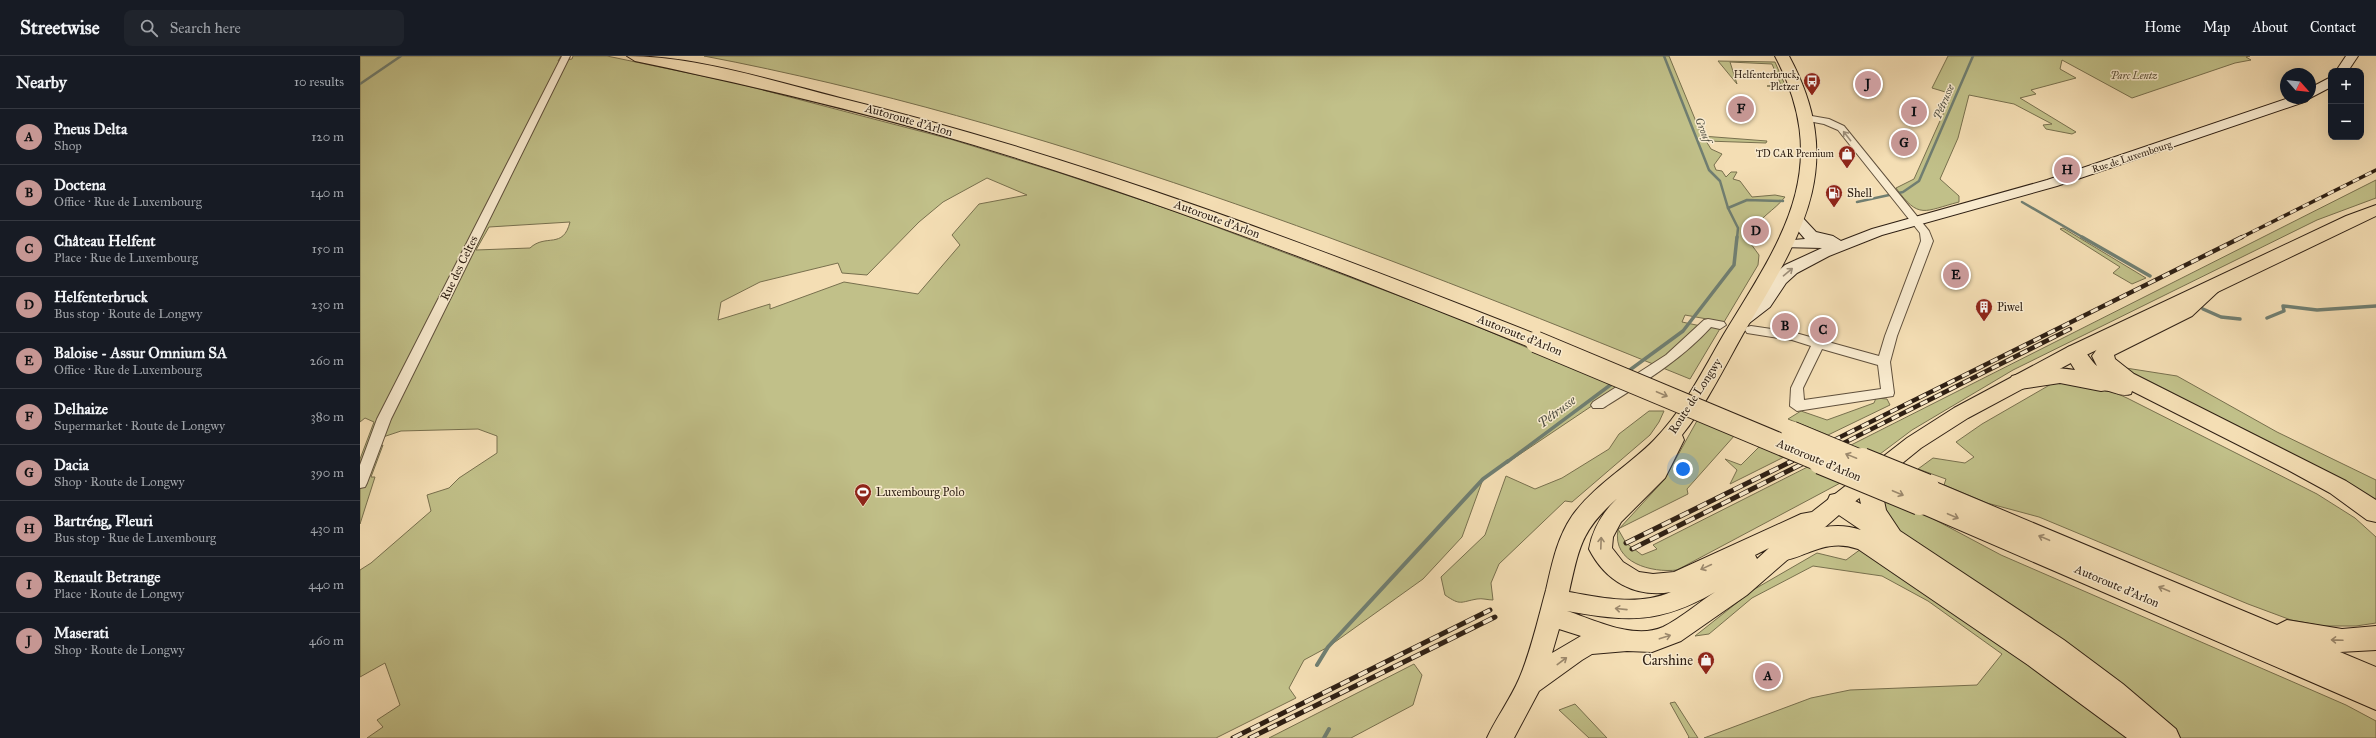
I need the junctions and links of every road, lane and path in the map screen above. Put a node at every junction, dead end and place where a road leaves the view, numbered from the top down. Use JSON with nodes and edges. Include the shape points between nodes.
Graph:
{"nodes":[{"id":1,"x":635,"y":56,"type":"edge"},
{"id":2,"x":674,"y":56,"type":"edge"},
{"id":3,"x":1782,"y":56,"type":"edge"},
{"id":4,"x":2352,"y":56,"type":"edge"},
{"id":5,"x":566,"y":57,"type":"edge"},
{"id":6,"x":2344,"y":68,"type":"edge"},
{"id":7,"x":2328,"y":83,"type":"edge"},
{"id":8,"x":2316,"y":90,"type":"edge"},
{"id":9,"x":2284,"y":104,"type":"edge"},
{"id":10,"x":1806,"y":118,"type":"junction"},
{"id":11,"x":2376,"y":210,"type":"edge"},
{"id":12,"x":1796,"y":219,"type":"junction"},
{"id":13,"x":1914,"y":222,"type":"junction"},
{"id":14,"x":1877,"y":232,"type":"junction"},
{"id":15,"x":1785,"y":246,"type":"junction"},
{"id":16,"x":1823,"y":253,"type":"junction"},
{"id":17,"x":2213,"y":287,"type":"junction"},
{"id":18,"x":1720,"y":325,"type":"dead end"},
{"id":19,"x":1746,"y":325,"type":"junction"},
{"id":20,"x":1540,"y":336,"type":"junction"},
{"id":21,"x":1819,"y":343,"type":"junction"},
{"id":22,"x":2075,"y":352,"type":"junction"},
{"id":23,"x":1884,"y":362,"type":"junction"},
{"id":24,"x":2020,"y":381,"type":"junction"},
{"id":25,"x":1598,"y":405,"type":"dead end"},
{"id":26,"x":1680,"y":424,"type":"junction"},
{"id":27,"x":2240,"y":447,"type":"junction"},
{"id":28,"x":1891,"y":461,"type":"junction"},
{"id":29,"x":360,"y":483,"type":"edge"},
{"id":30,"x":2338,"y":487,"type":"junction"},
{"id":31,"x":1923,"y":495,"type":"junction"},
{"id":32,"x":1835,"y":506,"type":"junction"},
{"id":33,"x":2376,"y":513,"type":"edge"},
{"id":34,"x":2376,"y":527,"type":"edge"},
{"id":35,"x":1895,"y":540,"type":"junction"},
{"id":36,"x":1782,"y":552,"type":"junction"},
{"id":37,"x":2200,"y":604,"type":"junction"},
{"id":38,"x":1553,"y":608,"type":"junction"},
{"id":39,"x":2376,"y":638,"type":"edge"},
{"id":40,"x":1627,"y":640,"type":"junction"},
{"id":41,"x":2376,"y":680,"type":"edge"},
{"id":42,"x":1530,"y":683,"type":"junction"},
{"id":43,"x":2347,"y":685,"type":"junction"},
{"id":44,"x":2376,"y":697,"type":"edge"},
{"id":45,"x":2376,"y":706,"type":"edge"},
{"id":46,"x":2145,"y":735,"type":"edge"},
{"id":47,"x":1500,"y":738,"type":"edge"},
{"id":48,"x":2166,"y":738,"type":"edge"}],
"edges":[{"from":1,"to":20,"type":"highway","name":"Autoroute d'Arlon","via":[[719,72],[844,101],[1042,159],[1155,196]]},
{"from":2,"to":20,"type":"highway","name":"Autoroute d'Arlon","via":[[847,94],[1008,139],[1111,172],[1308,241]]},
{"from":3,"to":10,"type":"main road","name":"Route de Longwy","via":[[1794,75]]},
{"from":4,"to":6,"type":"main road"},
{"from":5,"to":29,"type":"street","name":"Rue des Celtes","via":[[384,419]]},
{"from":7,"to":8,"type":"main road"},
{"from":9,"to":13,"type":"main road","name":"Rue de Luxembourg","via":[[2052,183]]},
{"from":10,"to":12,"type":"main road","name":"Route de Longwy","via":[[1808,176],[1803,204]]},
{"from":13,"to":10,"type":"street","one_way":true,"via":[[1841,128],[1826,121]]},
{"from":11,"to":17,"type":"main road"},
{"from":12,"to":14,"type":"main road","via":[[1811,236],[1821,239]]},
{"from":12,"to":15,"type":"main road","name":"Route de Longwy"},
{"from":13,"to":14,"type":"main road","name":"Rue de Luxembourg"},
{"from":13,"to":23,"type":"street","via":[[1925,233],[1927,241],[1891,336]]},
{"from":14,"to":15,"type":"main road","via":[[1836,243]]},
{"from":14,"to":16,"type":"main road","name":"Rue de Luxembourg"},
{"from":15,"to":16,"type":"main road","via":[[1804,252]]},
{"from":15,"to":19,"type":"main road","name":"Route de Longwy"},
{"from":19,"to":16,"type":"main road","name":"Rue de Luxembourg","one_way":true,"via":[[1780,279],[1791,269]]},
{"from":17,"to":22,"type":"main road"},
{"from":17,"to":30,"type":"highway","via":[[2185,311],[2107,350],[2103,356],[2105,362],[2112,371],[2126,379]]},
{"from":18,"to":25,"type":"street","via":[[1708,323],[1695,339]]},
{"from":19,"to":21,"type":"street"},
{"from":19,"to":26,"type":"main road","name":"Route de Longwy"},
{"from":20,"to":31,"type":"highway","name":"Autoroute d'Arlon","bridge":true},
{"from":21,"to":23,"type":"street"},
{"from":21,"to":23,"type":"street","via":[[1797,388],[1797,406],[1888,394]]},
{"from":22,"to":24,"type":"main road"},
{"from":22,"to":27,"type":"highway","via":[[2080,362],[2091,373]]},
{"from":22,"to":30,"type":"highway","via":[[2122,382],[2294,468]]},
{"from":24,"to":27,"type":"highway","via":[[2056,374],[2077,376],[2104,384],[2214,438]]},
{"from":24,"to":28,"type":"main road","via":[[1961,413]]},
{"from":32,"to":26,"type":"main road","one_way":true,"via":[[1677,581],[1657,586],[1636,581],[1618,572],[1600,549],[1601,536],[1607,524],[1658,472],[1671,450]]},
{"from":26,"to":38,"type":"main road","name":"Route de Longwy","via":[[1662,446],[1596,504],[1580,524],[1568,546]]},
{"from":27,"to":34,"type":"highway","via":[[2314,485]]},
{"from":28,"to":32,"type":"main road"},
{"from":28,"to":35,"type":"highway","via":[[1871,496],[1875,513]]},
{"from":30,"to":33,"type":"highway"},
{"from":37,"to":31,"type":"highway","name":"Autoroute d'Arlon","one_way":true},
{"from":31,"to":43,"type":"highway","name":"Autoroute d'Arlon","one_way":true},
{"from":32,"to":35,"type":"highway"},
{"from":32,"to":36,"type":"main road"},
{"from":32,"to":38,"type":"main road","one_way":true,"via":[[1682,599],[1655,608]]},
{"from":32,"to":46,"type":"highway","via":[[2043,654]]},
{"from":35,"to":48,"type":"highway","via":[[2054,648]]},
{"from":40,"to":36,"type":"main road","one_way":true,"via":[[1652,641],[1672,634],[1739,588]]},
{"from":36,"to":46,"type":"highway","via":[[1826,534],[1838,533],[1867,542],[2038,657]]},
{"from":39,"to":37,"type":"highway","one_way":true,"via":[[2365,641],[2333,640],[2300,635]]},
{"from":37,"to":41,"type":"highway","name":"Autoroute d'Arlon"},
{"from":38,"to":40,"type":"main road"},
{"from":38,"to":42,"type":"main road","name":"Route de Longwy"},
{"from":42,"to":40,"type":"main road","one_way":true,"via":[[1573,652],[1589,644]]},
{"from":42,"to":47,"type":"main road","name":"Route de Longwy"},
{"from":43,"to":44,"type":"highway","name":"Autoroute d'Arlon"},
{"from":43,"to":45,"type":"highway"}]}
